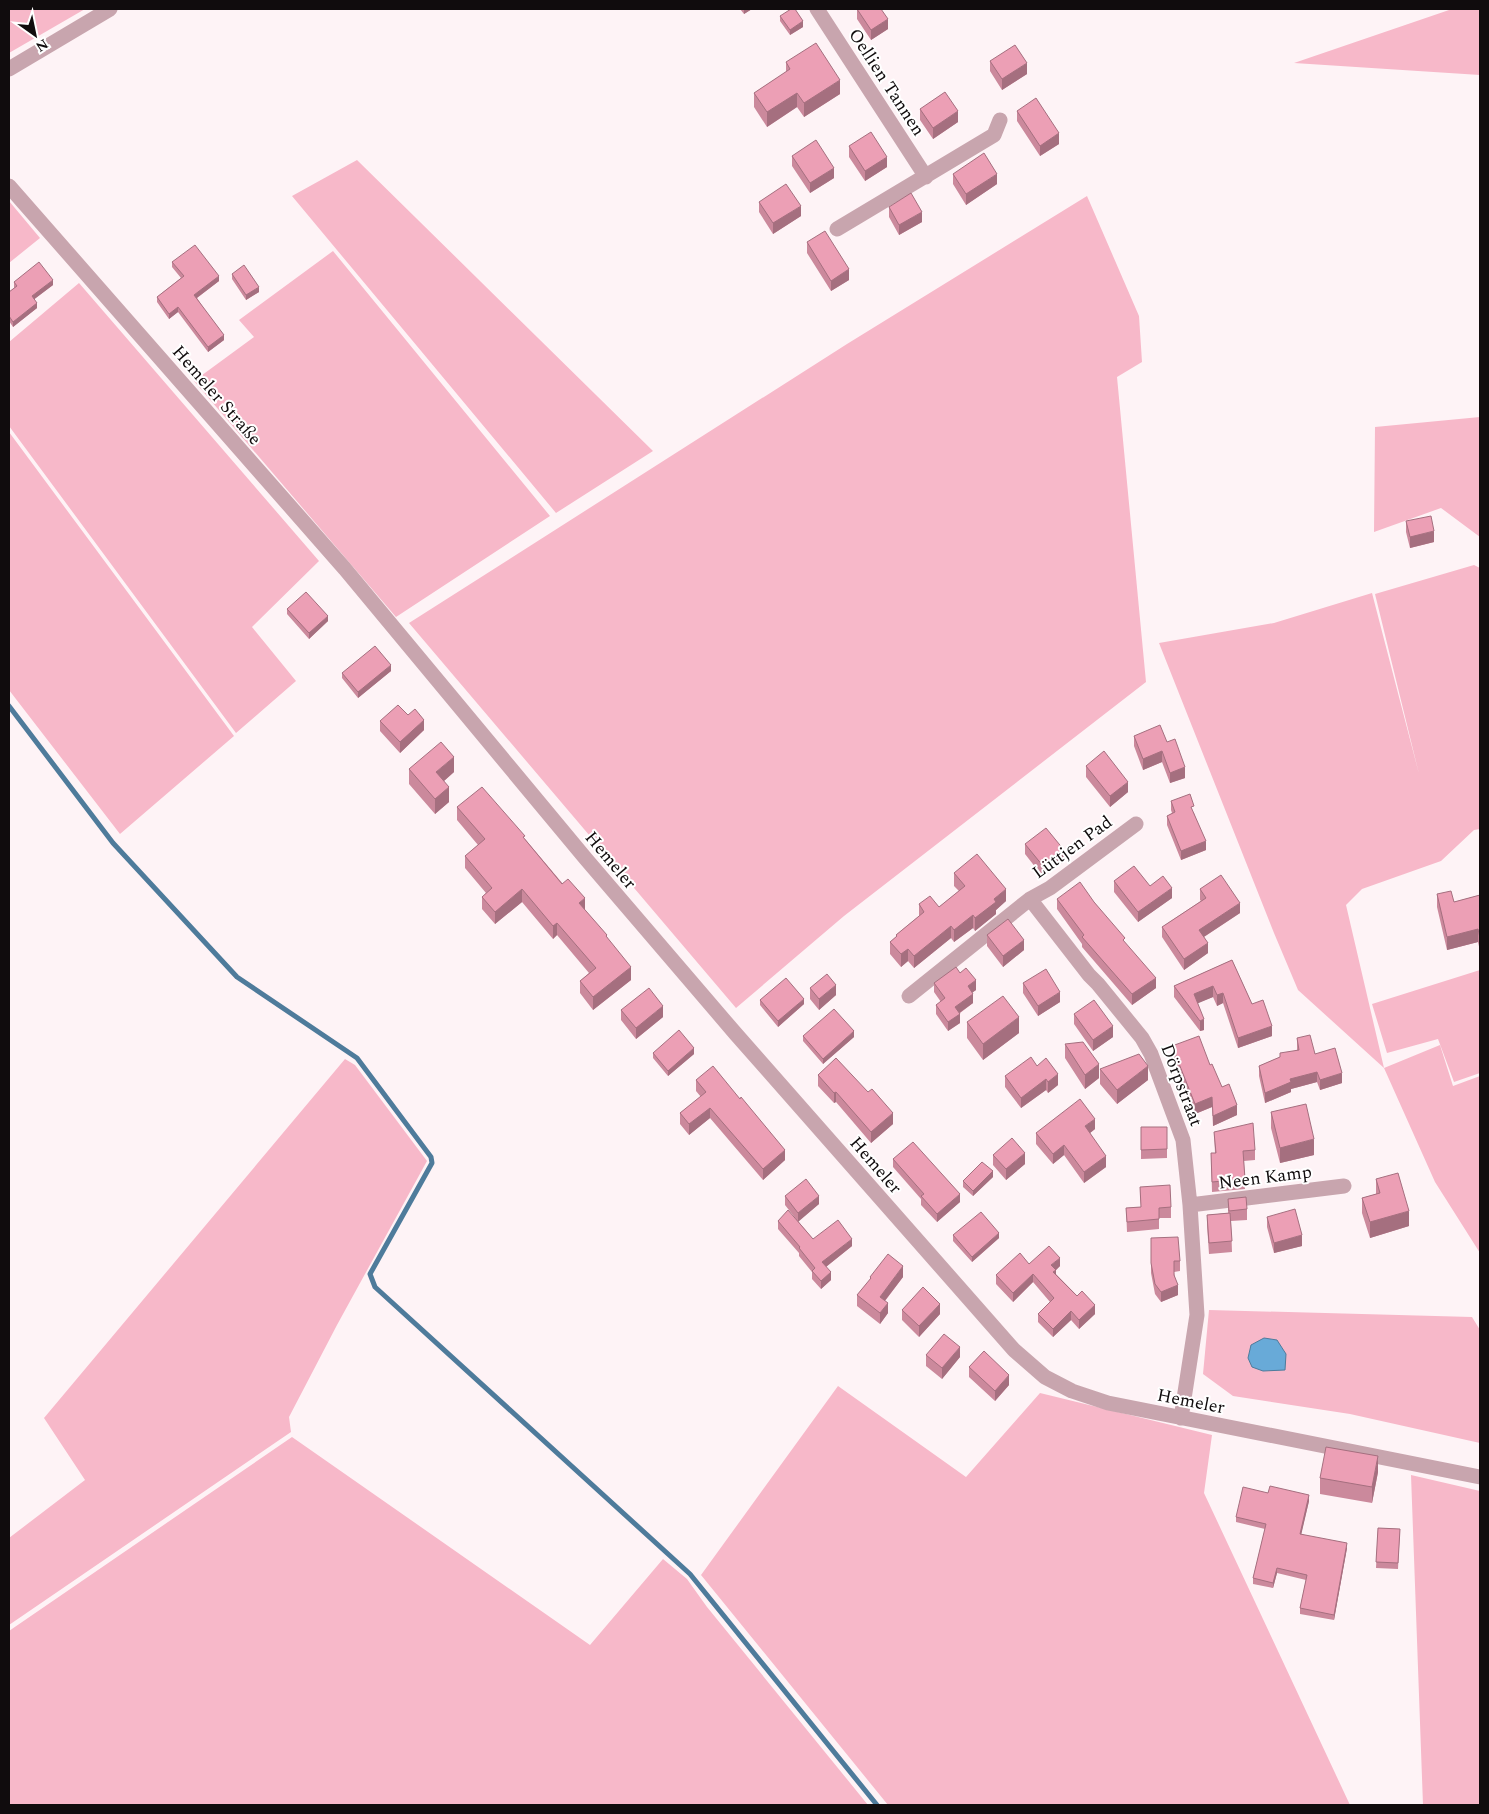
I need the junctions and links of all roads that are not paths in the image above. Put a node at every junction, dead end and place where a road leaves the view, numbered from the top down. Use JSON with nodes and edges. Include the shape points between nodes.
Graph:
{"nodes":[{"id":1,"x":110,"y":9,"type":"edge"},
{"id":2,"x":817,"y":9,"type":"edge"},
{"id":3,"x":9,"y":69,"type":"edge"},
{"id":4,"x":1000,"y":120,"type":"dead end"},
{"id":5,"x":926,"y":177,"type":"junction"},
{"id":6,"x":9,"y":186,"type":"edge"},
{"id":7,"x":837,"y":229,"type":"dead end"},
{"id":8,"x":396,"y":630,"type":"joint"},
{"id":9,"x":1136,"y":824,"type":"dead end"},
{"id":10,"x":1030,"y":899,"type":"junction"},
{"id":11,"x":909,"y":996,"type":"dead end"},
{"id":12,"x":1344,"y":1186,"type":"dead end"},
{"id":13,"x":1190,"y":1205,"type":"junction"},
{"id":14,"x":1181,"y":1418,"type":"junction"},
{"id":15,"x":1480,"y":1477,"type":"edge"}],
"edges":[{"from":1,"to":3,"type":"street"},
{"from":2,"to":5,"type":"street","name":"Oellien Tannen"},
{"from":4,"to":5,"type":"street","via":[[994,135]]},
{"from":5,"to":7,"type":"street"},
{"from":6,"to":8,"type":"street","name":"Hemeler Straße"},
{"from":8,"to":14,"type":"street","name":"Hemeler","via":[[728,1026],[1014,1350],[1045,1377],[1072,1391],[1108,1404]]},
{"from":9,"to":10,"type":"street","name":"Lüttjen Pad","via":[[1050,888]]},
{"from":10,"to":11,"type":"street"},
{"from":10,"to":13,"type":"street","name":"Dörpstraat","via":[[1142,1038],[1151,1054],[1183,1140]]},
{"from":12,"to":13,"type":"street","name":"Neen Kamp"},
{"from":13,"to":14,"type":"street","name":"Dörpstraat","via":[[1197,1315]]},
{"from":14,"to":15,"type":"street","name":"Hemeler"}]}
